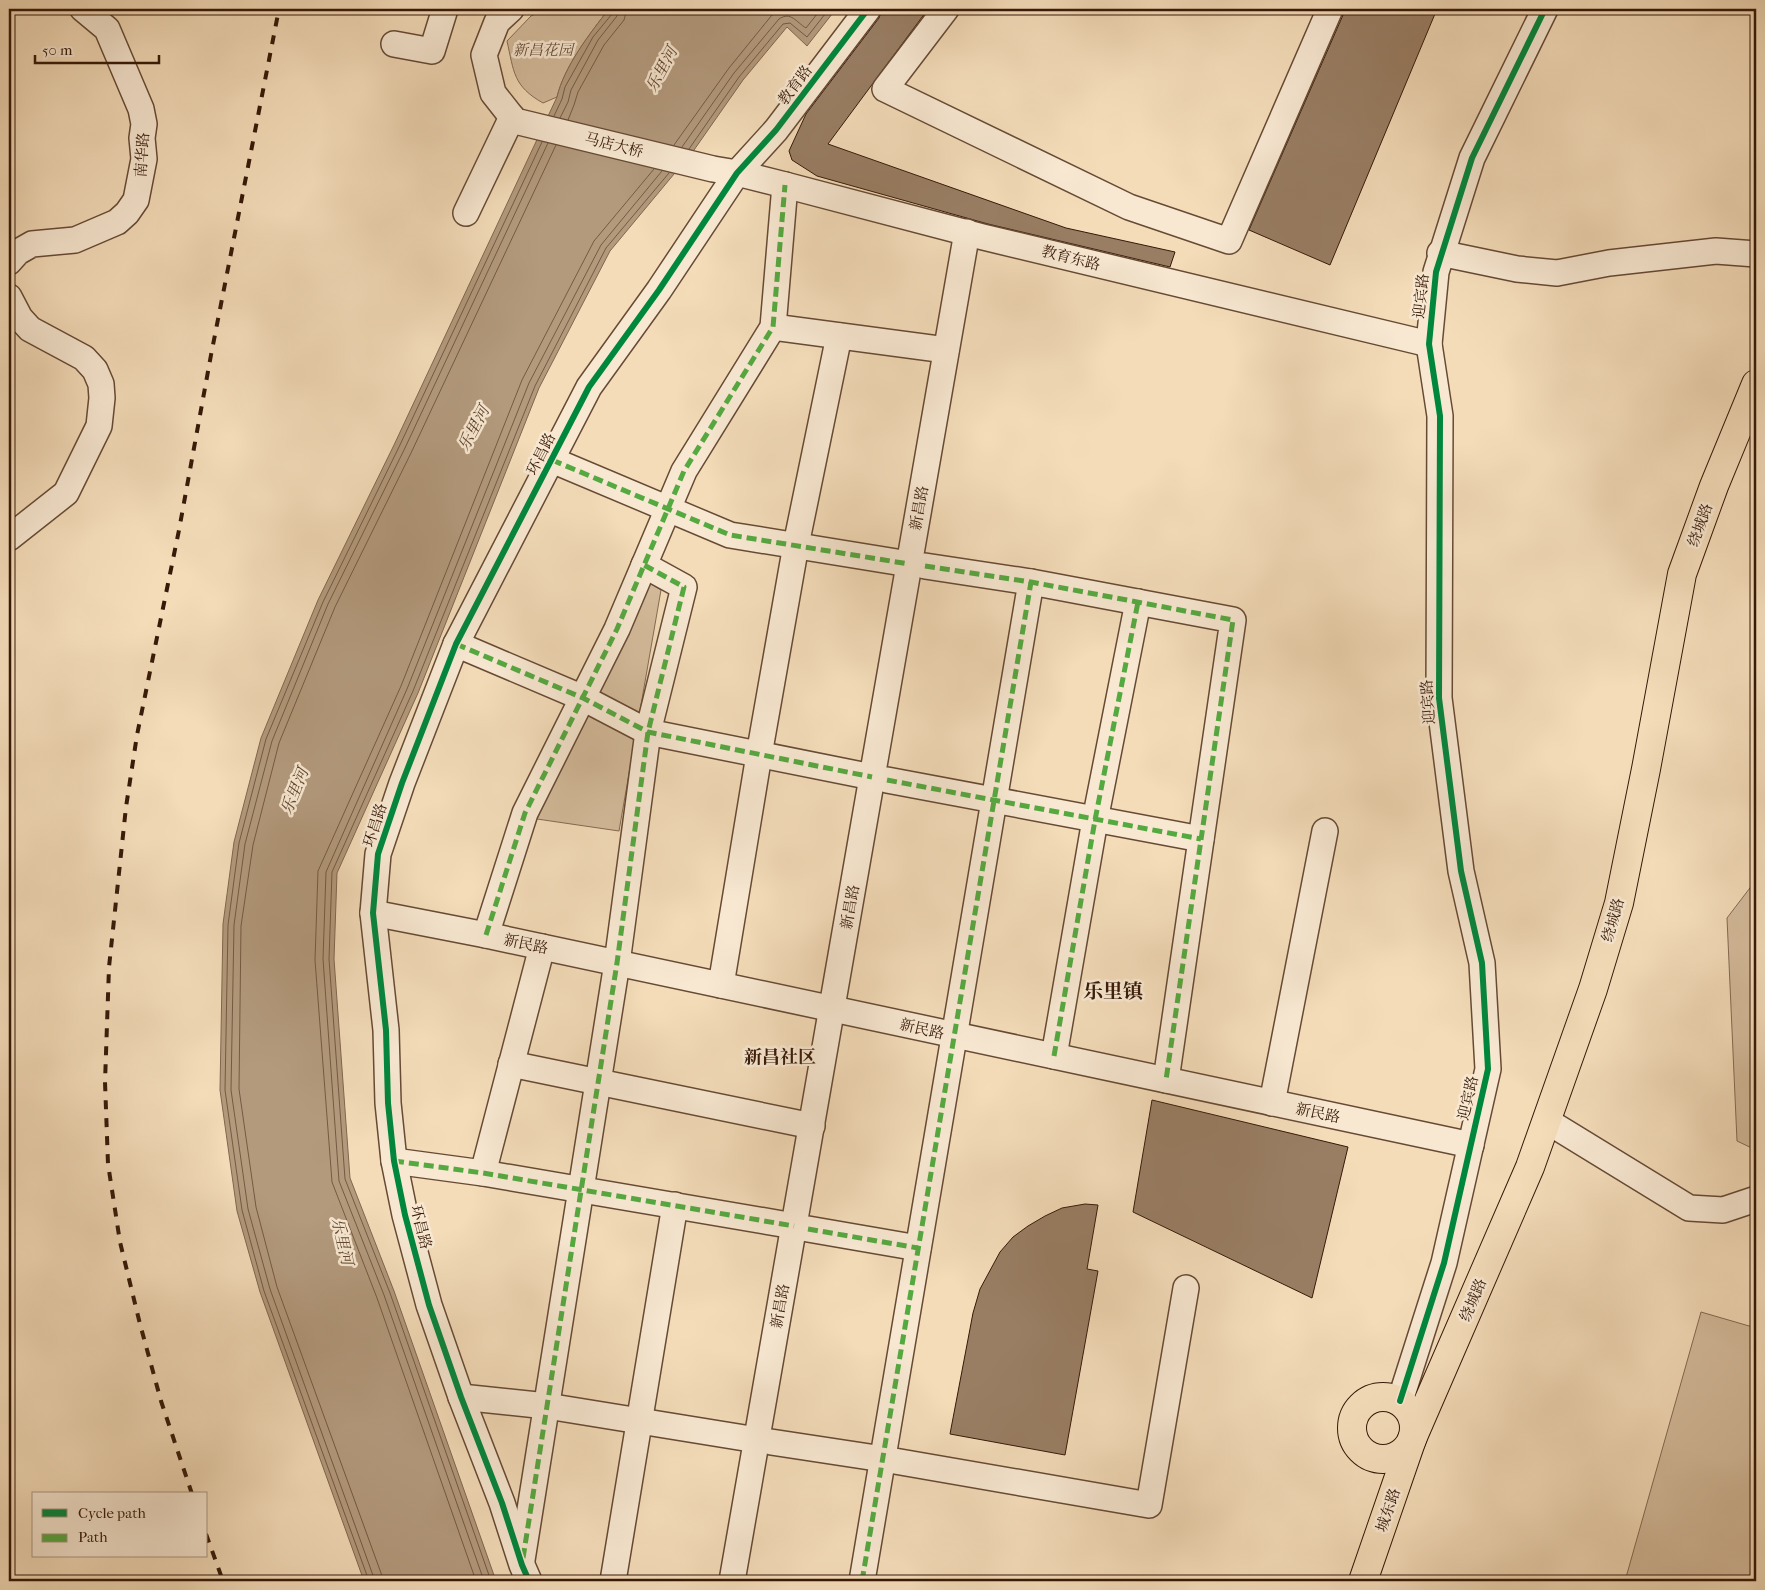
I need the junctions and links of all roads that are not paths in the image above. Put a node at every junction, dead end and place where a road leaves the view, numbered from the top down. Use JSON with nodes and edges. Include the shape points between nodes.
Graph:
{"nodes":[{"id":1,"x":84,"y":9,"type":"edge"},
{"id":2,"x":445,"y":9,"type":"edge"},
{"id":3,"x":511,"y":9,"type":"edge"},
{"id":4,"x":868,"y":9,"type":"edge"},
{"id":5,"x":946,"y":9,"type":"edge"},
{"id":6,"x":1330,"y":9,"type":"edge"},
{"id":7,"x":1544,"y":9,"type":"edge"},
{"id":8,"x":394,"y":44,"type":"dead end"},
{"id":9,"x":514,"y":119,"type":"junction"},
{"id":10,"x":713,"y":169,"type":"joint"},
{"id":11,"x":737,"y":173,"type":"junction"},
{"id":12,"x":785,"y":184,"type":"junction"},
{"id":13,"x":466,"y":214,"type":"dead end"},
{"id":14,"x":975,"y":234,"type":"junction"},
{"id":15,"x":1440,"y":253,"type":"junction"},
{"id":16,"x":1756,"y":254,"type":"edge"},
{"id":17,"x":9,"y":262,"type":"edge"},
{"id":18,"x":9,"y":297,"type":"edge"},
{"id":19,"x":773,"y":327,"type":"junction"},
{"id":20,"x":839,"y":336,"type":"junction"},
{"id":21,"x":1429,"y":344,"type":"junction"},
{"id":22,"x":946,"y":350,"type":"junction"},
{"id":23,"x":1756,"y":384,"type":"edge"},
{"id":24,"x":552,"y":460,"type":"junction"},
{"id":25,"x":668,"y":510,"type":"junction"},
{"id":26,"x":9,"y":538,"type":"edge"},
{"id":27,"x":796,"y":545,"type":"junction"},
{"id":28,"x":644,"y":565,"type":"junction"},
{"id":29,"x":917,"y":565,"type":"junction"},
{"id":30,"x":1031,"y":582,"type":"junction"},
{"id":31,"x":1138,"y":602,"type":"junction"},
{"id":32,"x":456,"y":644,"type":"junction"},
{"id":33,"x":583,"y":698,"type":"junction"},
{"id":34,"x":648,"y":732,"type":"junction"},
{"id":35,"x":759,"y":755,"type":"junction"},
{"id":36,"x":880,"y":778,"type":"junction"},
{"id":37,"x":994,"y":801,"type":"junction"},
{"id":38,"x":1095,"y":820,"type":"junction"},
{"id":39,"x":1324,"y":831,"type":"dead end"},
{"id":40,"x":1201,"y":839,"type":"junction"},
{"id":41,"x":373,"y":913,"type":"junction"},
{"id":42,"x":486,"y":935,"type":"junction"},
{"id":43,"x":542,"y":947,"type":"junction"},
{"id":44,"x":617,"y":963,"type":"junction"},
{"id":45,"x":721,"y":985,"type":"junction"},
{"id":46,"x":839,"y":1010,"type":"junction"},
{"id":47,"x":954,"y":1036,"type":"junction"},
{"id":48,"x":1054,"y":1056,"type":"junction"},
{"id":49,"x":511,"y":1064,"type":"junction"},
{"id":50,"x":1166,"y":1080,"type":"junction"},
{"id":51,"x":598,"y":1083,"type":"junction"},
{"id":52,"x":1272,"y":1103,"type":"junction"},
{"id":53,"x":1547,"y":1121,"type":"junction"},
{"id":54,"x":812,"y":1126,"type":"junction"},
{"id":55,"x":1470,"y":1145,"type":"junction"},
{"id":56,"x":394,"y":1161,"type":"junction"},
{"id":57,"x":484,"y":1173,"type":"junction"},
{"id":58,"x":581,"y":1190,"type":"junction"},
{"id":59,"x":1756,"y":1199,"type":"edge"},
{"id":60,"x":675,"y":1205,"type":"junction"},
{"id":61,"x":801,"y":1227,"type":"junction"},
{"id":62,"x":918,"y":1248,"type":"junction"},
{"id":63,"x":1186,"y":1288,"type":"dead end"},
{"id":64,"x":461,"y":1398,"type":"junction"},
{"id":65,"x":1400,"y":1401,"type":"junction"},
{"id":66,"x":547,"y":1406,"type":"junction"},
{"id":67,"x":639,"y":1421,"type":"junction"},
{"id":68,"x":1412,"y":1439,"type":"junction"},
{"id":69,"x":764,"y":1441,"type":"junction"},
{"id":70,"x":882,"y":1459,"type":"junction"},
{"id":71,"x":525,"y":1573,"type":"edge"},
{"id":72,"x":613,"y":1581,"type":"edge"},
{"id":73,"x":732,"y":1581,"type":"edge"},
{"id":74,"x":747,"y":1581,"type":"edge"},
{"id":75,"x":862,"y":1581,"type":"edge"},
{"id":76,"x":1363,"y":1581,"type":"edge"}],
"edges":[{"from":1,"to":17,"type":"street","name":"南华路","via":[[107,29],[141,109],[144,159],[136,200],[117,222],[75,240],[32,244]]},
{"from":2,"to":8,"type":"street","via":[[432,51]]},
{"from":3,"to":9,"type":"street","via":[[497,22],[484,55],[493,93]]},
{"from":4,"to":11,"type":"street","name":"教育路","via":[[776,130]]},
{"from":5,"to":6,"type":"street","via":[[885,89],[1129,207],[1229,241]]},
{"from":7,"to":15,"type":"street","name":"迎宾路","via":[[1472,158]]},
{"from":9,"to":10,"type":"street","name":"马店大桥"},
{"from":9,"to":13,"type":"street"},
{"from":10,"to":11,"type":"street","name":"教育东路"},
{"from":11,"to":12,"type":"street","name":"教育东路"},
{"from":11,"to":24,"type":"street","name":"环昌路","via":[[589,387]]},
{"from":12,"to":14,"type":"street","name":"教育东路"},
{"from":12,"to":19,"type":"street"},
{"from":14,"to":21,"type":"street","name":"教育东路"},
{"from":14,"to":22,"type":"street","name":"新昌路"},
{"from":14,"to":29,"type":"street","name":"新昌路"},
{"from":15,"to":16,"type":"street","via":[[1517,269],[1557,273],[1609,263],[1716,251]]},
{"from":15,"to":21,"type":"street","name":"迎宾路"},
{"from":18,"to":26,"type":"street","via":[[20,318],[30,328],[84,358],[95,370],[102,398],[98,426],[66,493]]},
{"from":19,"to":20,"type":"street"},
{"from":19,"to":25,"type":"street","via":[[684,471]]},
{"from":20,"to":22,"type":"street"},
{"from":20,"to":27,"type":"street"},
{"from":21,"to":55,"type":"street","name":"迎宾路","via":[[1440,416],[1439,698],[1461,871],[1482,963],[1488,1069]]},
{"from":22,"to":29,"type":"street","name":"新昌路"},
{"from":23,"to":53,"type":"highway","name":"绕城路","via":[[1682,574],[1619,903]]},
{"from":24,"to":25,"type":"street"},
{"from":24,"to":32,"type":"street","name":"环昌路"},
{"from":25,"to":27,"type":"street","via":[[730,535]]},
{"from":25,"to":28,"type":"street"},
{"from":27,"to":29,"type":"street"},
{"from":27,"to":35,"type":"street"},
{"from":28,"to":33,"type":"street"},
{"from":28,"to":34,"type":"street","via":[[684,587]]},
{"from":29,"to":30,"type":"street"},
{"from":29,"to":36,"type":"street","name":"新昌路"},
{"from":30,"to":31,"type":"street"},
{"from":30,"to":37,"type":"street"},
{"from":31,"to":38,"type":"street"},
{"from":31,"to":40,"type":"street","via":[[1233,620]]},
{"from":32,"to":33,"type":"street"},
{"from":32,"to":41,"type":"street","name":"环昌路","via":[[378,854]]},
{"from":33,"to":34,"type":"street"},
{"from":33,"to":42,"type":"street","via":[[525,812]]},
{"from":34,"to":35,"type":"street"},
{"from":34,"to":44,"type":"street"},
{"from":35,"to":36,"type":"street"},
{"from":35,"to":45,"type":"street"},
{"from":36,"to":37,"type":"street"},
{"from":36,"to":46,"type":"street","name":"新昌路"},
{"from":37,"to":38,"type":"street"},
{"from":37,"to":47,"type":"street"},
{"from":38,"to":40,"type":"street"},
{"from":38,"to":48,"type":"street"},
{"from":39,"to":52,"type":"street"},
{"from":40,"to":50,"type":"street"},
{"from":41,"to":42,"type":"street","name":"新民路"},
{"from":41,"to":56,"type":"street","name":"环昌路","via":[[386,1030]]},
{"from":42,"to":43,"type":"street","name":"新民路"},
{"from":43,"to":44,"type":"street","name":"新民路"},
{"from":43,"to":49,"type":"street"},
{"from":44,"to":45,"type":"street","name":"新民路"},
{"from":44,"to":51,"type":"street"},
{"from":45,"to":46,"type":"street","name":"新民路"},
{"from":46,"to":47,"type":"street","name":"新民路"},
{"from":46,"to":54,"type":"street","name":"新昌路"},
{"from":46,"to":61,"type":"street","name":"新昌路","via":[[839,1048]]},
{"from":47,"to":48,"type":"street","name":"新民路"},
{"from":47,"to":62,"type":"street"},
{"from":48,"to":50,"type":"street","name":"新民路"},
{"from":49,"to":51,"type":"street"},
{"from":49,"to":57,"type":"street"},
{"from":50,"to":52,"type":"street","name":"新民路"},
{"from":51,"to":54,"type":"street"},
{"from":51,"to":58,"type":"street"},
{"from":52,"to":55,"type":"street","name":"新民路"},
{"from":53,"to":59,"type":"street","via":[[1689,1208],[1724,1210]]},
{"from":53,"to":68,"type":"highway","name":"绕城路"},
{"from":54,"to":61,"type":"street","name":"新昌路"},
{"from":55,"to":65,"type":"street","name":"迎宾路","via":[[1444,1263]]},
{"from":56,"to":57,"type":"street"},
{"from":56,"to":64,"type":"street","name":"环昌路","via":[[429,1305]]},
{"from":57,"to":58,"type":"street"},
{"from":58,"to":60,"type":"street"},
{"from":58,"to":66,"type":"street"},
{"from":60,"to":61,"type":"street"},
{"from":60,"to":67,"type":"street"},
{"from":61,"to":62,"type":"street"},
{"from":61,"to":69,"type":"street","name":"新昌路"},
{"from":62,"to":70,"type":"street"},
{"from":63,"to":70,"type":"street","via":[[1149,1505]]},
{"from":64,"to":66,"type":"street"},
{"from":64,"to":71,"type":"street","name":"环昌路"},
{"from":65,"to":68,"type":"highway","via":[[1413,1418],[1415,1429]]},
{"from":65,"to":68,"type":"highway","via":[[1381,1396],[1363,1403],[1353,1420],[1354,1440],[1368,1455],[1389,1459],[1403,1452]]},
{"from":66,"to":67,"type":"street"},
{"from":66,"to":71,"type":"street"},
{"from":67,"to":69,"type":"street"},
{"from":67,"to":72,"type":"street"},
{"from":68,"to":76,"type":"highway","name":"城东路"},
{"from":69,"to":70,"type":"street"},
{"from":69,"to":73,"type":"street","name":"新昌路"},
{"from":69,"to":74,"type":"street","name":"新昌路"},
{"from":70,"to":75,"type":"street"}]}
